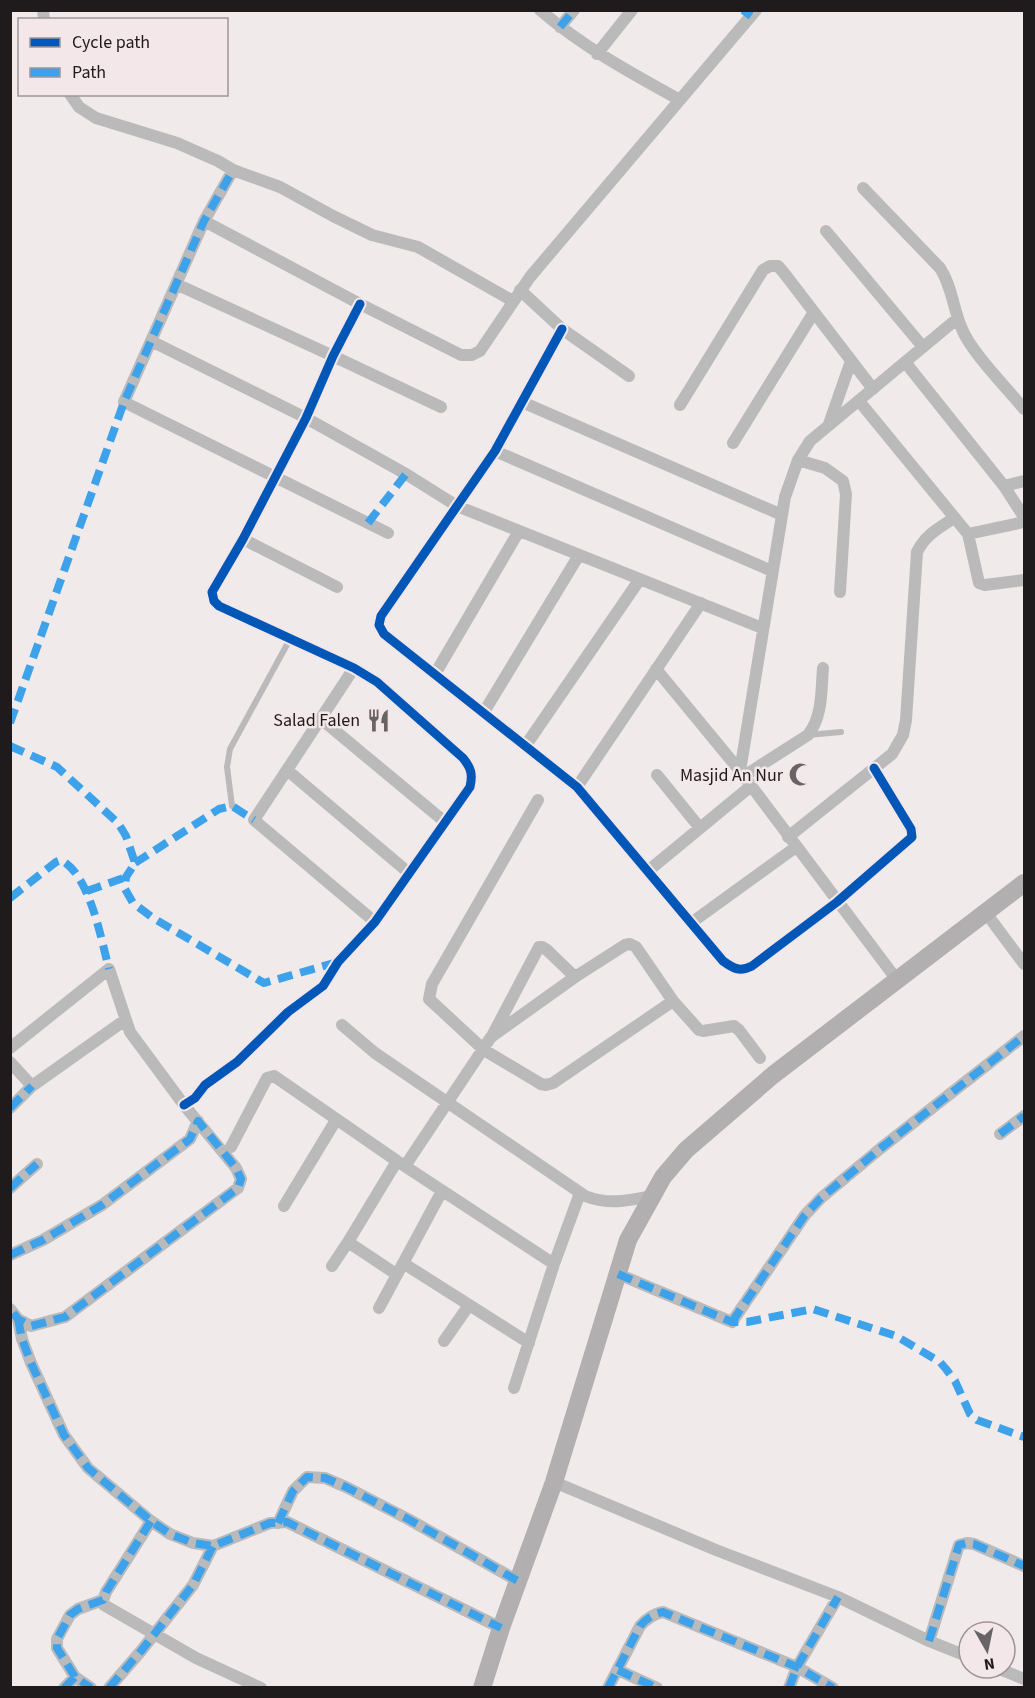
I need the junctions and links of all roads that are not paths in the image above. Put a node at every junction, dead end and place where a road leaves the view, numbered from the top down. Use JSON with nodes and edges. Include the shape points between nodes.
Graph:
{"nodes":[{"id":1,"x":540,"y":10,"type":"edge"},
{"id":2,"x":574,"y":10,"type":"edge"},
{"id":3,"x":632,"y":10,"type":"edge"},
{"id":4,"x":750,"y":12,"type":"edge"},
{"id":5,"x":560,"y":27,"type":"junction"},
{"id":6,"x":597,"y":54,"type":"junction"},
{"id":7,"x":71,"y":96,"type":"edge"},
{"id":8,"x":680,"y":100,"type":"junction"},
{"id":9,"x":233,"y":170,"type":"junction"},
{"id":10,"x":863,"y":188,"type":"dead end"},
{"id":11,"x":204,"y":221,"type":"junction"},
{"id":12,"x":826,"y":231,"type":"dead end"},
{"id":13,"x":176,"y":284,"type":"junction"},
{"id":14,"x":517,"y":296,"type":"junction"},
{"id":15,"x":360,"y":304,"type":"junction"},
{"id":16,"x":814,"y":312,"type":"junction"},
{"id":17,"x":958,"y":318,"type":"junction"},
{"id":18,"x":562,"y":329,"type":"junction"},
{"id":19,"x":151,"y":341,"type":"junction"},
{"id":20,"x":923,"y":347,"type":"junction"},
{"id":21,"x":333,"y":356,"type":"junction"},
{"id":22,"x":851,"y":361,"type":"junction"},
{"id":23,"x":905,"y":362,"type":"junction"},
{"id":24,"x":629,"y":376,"type":"dead end"},
{"id":25,"x":873,"y":389,"type":"junction"},
{"id":26,"x":859,"y":401,"type":"junction"},
{"id":27,"x":522,"y":402,"type":"junction"},
{"id":28,"x":680,"y":405,"type":"dead end"},
{"id":29,"x":441,"y":407,"type":"dead end"},
{"id":30,"x":1024,"y":409,"type":"edge"},
{"id":31,"x":306,"y":418,"type":"junction"},
{"id":32,"x":828,"y":426,"type":"junction"},
{"id":33,"x":734,"y":443,"type":"dead end"},
{"id":34,"x":495,"y":452,"type":"junction"},
{"id":35,"x":798,"y":460,"type":"junction"},
{"id":36,"x":275,"y":478,"type":"junction"},
{"id":37,"x":1024,"y":480,"type":"edge"},
{"id":38,"x":1004,"y":486,"type":"junction"},
{"id":39,"x":457,"y":506,"type":"junction"},
{"id":40,"x":782,"y":515,"type":"junction"},
{"id":41,"x":1024,"y":517,"type":"edge"},
{"id":42,"x":954,"y":518,"type":"junction"},
{"id":43,"x":1024,"y":522,"type":"edge"},
{"id":44,"x":519,"y":531,"type":"junction"},
{"id":45,"x":388,"y":533,"type":"dead end"},
{"id":46,"x":968,"y":534,"type":"junction"},
{"id":47,"x":243,"y":538,"type":"junction"},
{"id":48,"x":579,"y":555,"type":"junction"},
{"id":49,"x":772,"y":571,"type":"junction"},
{"id":50,"x":640,"y":579,"type":"junction"},
{"id":51,"x":1024,"y":580,"type":"edge"},
{"id":52,"x":337,"y":587,"type":"dead end"},
{"id":53,"x":840,"y":592,"type":"dead end"},
{"id":54,"x":700,"y":603,"type":"junction"},
{"id":55,"x":762,"y":628,"type":"junction"},
{"id":56,"x":290,"y":639,"type":"junction"},
{"id":57,"x":354,"y":668,"type":"junction"},
{"id":58,"x":823,"y":668,"type":"dead end"},
{"id":59,"x":656,"y":669,"type":"junction"},
{"id":60,"x":435,"y":674,"type":"junction"},
{"id":61,"x":483,"y":712,"type":"junction"},
{"id":62,"x":321,"y":719,"type":"junction"},
{"id":63,"x":841,"y":732,"type":"dead end"},
{"id":64,"x":808,"y":735,"type":"junction"},
{"id":65,"x":526,"y":745,"type":"junction"},
{"id":66,"x":874,"y":768,"type":"junction"},
{"id":67,"x":287,"y":770,"type":"junction"},
{"id":68,"x":657,"y":775,"type":"dead end"},
{"id":69,"x":745,"y":778,"type":"junction"},
{"id":70,"x":577,"y":787,"type":"junction"},
{"id":71,"x":538,"y":800,"type":"dead end"},
{"id":72,"x":232,"y":806,"type":"dead end"},
{"id":73,"x":445,"y":822,"type":"junction"},
{"id":74,"x":700,"y":828,"type":"junction"},
{"id":75,"x":792,"y":842,"type":"junction"},
{"id":76,"x":648,"y":871,"type":"junction"},
{"id":77,"x":410,"y":873,"type":"junction"},
{"id":78,"x":1024,"y":883,"type":"edge"},
{"id":79,"x":837,"y":902,"type":"junction"},
{"id":80,"x":986,"y":913,"type":"junction"},
{"id":81,"x":375,"y":922,"type":"junction"},
{"id":82,"x":691,"y":923,"type":"junction"},
{"id":83,"x":1024,"y":964,"type":"edge"},
{"id":84,"x":575,"y":977,"type":"junction"},
{"id":85,"x":897,"y":980,"type":"junction"},
{"id":86,"x":673,"y":1001,"type":"junction"},
{"id":87,"x":125,"y":1020,"type":"junction"},
{"id":88,"x":342,"y":1025,"type":"dead end"},
{"id":89,"x":1024,"y":1036,"type":"edge"},
{"id":90,"x":491,"y":1037,"type":"junction"},
{"id":91,"x":10,"y":1048,"type":"edge"},
{"id":92,"x":484,"y":1050,"type":"junction"},
{"id":93,"x":760,"y":1058,"type":"dead end"},
{"id":94,"x":10,"y":1062,"type":"edge"},
{"id":95,"x":32,"y":1086,"type":"junction"},
{"id":96,"x":449,"y":1102,"type":"junction"},
{"id":97,"x":184,"y":1106,"type":"junction"},
{"id":98,"x":10,"y":1108,"type":"edge"},
{"id":99,"x":1024,"y":1116,"type":"edge"},
{"id":100,"x":336,"y":1120,"type":"junction"},
{"id":101,"x":198,"y":1121,"type":"junction"},
{"id":102,"x":1000,"y":1134,"type":"dead end"},
{"id":103,"x":231,"y":1147,"type":"dead end"},
{"id":104,"x":401,"y":1163,"type":"junction"},
{"id":105,"x":37,"y":1164,"type":"dead end"},
{"id":106,"x":10,"y":1188,"type":"edge"},
{"id":107,"x":442,"y":1191,"type":"junction"},
{"id":108,"x":580,"y":1193,"type":"junction"},
{"id":109,"x":651,"y":1196,"type":"junction"},
{"id":110,"x":284,"y":1206,"type":"dead end"},
{"id":111,"x":348,"y":1242,"type":"junction"},
{"id":112,"x":10,"y":1255,"type":"edge"},
{"id":113,"x":554,"y":1264,"type":"junction"},
{"id":114,"x":332,"y":1266,"type":"dead end"},
{"id":115,"x":400,"y":1268,"type":"junction"},
{"id":116,"x":618,"y":1274,"type":"junction"},
{"id":117,"x":469,"y":1305,"type":"junction"},
{"id":118,"x":379,"y":1308,"type":"dead end"},
{"id":119,"x":14,"y":1314,"type":"edge"},
{"id":120,"x":444,"y":1341,"type":"dead end"},
{"id":121,"x":529,"y":1343,"type":"junction"},
{"id":122,"x":514,"y":1388,"type":"dead end"},
{"id":123,"x":554,"y":1482,"type":"junction"},
{"id":124,"x":151,"y":1521,"type":"junction"},
{"id":125,"x":278,"y":1522,"type":"junction"},
{"id":126,"x":213,"y":1546,"type":"junction"},
{"id":127,"x":1024,"y":1566,"type":"edge"},
{"id":128,"x":518,"y":1581,"type":"junction"},
{"id":129,"x":838,"y":1597,"type":"junction"},
{"id":130,"x":103,"y":1600,"type":"junction"},
{"id":131,"x":501,"y":1628,"type":"junction"},
{"id":132,"x":155,"y":1633,"type":"junction"},
{"id":133,"x":929,"y":1641,"type":"junction"},
{"id":134,"x":957,"y":1652,"type":"edge"},
{"id":135,"x":797,"y":1667,"type":"junction"},
{"id":136,"x":618,"y":1670,"type":"junction"},
{"id":137,"x":75,"y":1677,"type":"junction"},
{"id":138,"x":64,"y":1688,"type":"edge"},
{"id":139,"x":92,"y":1688,"type":"edge"},
{"id":140,"x":109,"y":1688,"type":"edge"},
{"id":141,"x":261,"y":1688,"type":"edge"},
{"id":142,"x":482,"y":1688,"type":"edge"},
{"id":143,"x":608,"y":1688,"type":"edge"},
{"id":144,"x":657,"y":1688,"type":"edge"},
{"id":145,"x":789,"y":1688,"type":"edge"},
{"id":146,"x":833,"y":1688,"type":"edge"}],
"edges":[{"from":1,"to":5,"type":"street"},
{"from":2,"to":5,"type":"street"},
{"from":3,"to":6,"type":"street"},
{"from":4,"to":8,"type":"street"},
{"from":5,"to":6,"type":"street"},
{"from":6,"to":8,"type":"street"},
{"from":7,"to":9,"type":"street","via":[[79,107],[96,118],[177,143]]},
{"from":8,"to":14,"type":"street"},
{"from":9,"to":11,"type":"street"},
{"from":9,"to":14,"type":"street","via":[[280,187],[372,235],[418,247]]},
{"from":10,"to":17,"type":"street","via":[[940,268]]},
{"from":11,"to":13,"type":"street"},
{"from":11,"to":15,"type":"street"},
{"from":12,"to":20,"type":"street"},
{"from":13,"to":19,"type":"street"},
{"from":13,"to":21,"type":"street"},
{"from":14,"to":15,"type":"street","via":[[480,351],[472,355],[461,355]]},
{"from":14,"to":18,"type":"street"},
{"from":15,"to":21,"type":"street"},
{"from":16,"to":22,"type":"street"},
{"from":16,"to":28,"type":"street","via":[[778,267],[763,270]]},
{"from":16,"to":33,"type":"street"},
{"from":17,"to":20,"type":"street"},
{"from":17,"to":30,"type":"street","via":[[971,345]]},
{"from":18,"to":24,"type":"street"},
{"from":18,"to":27,"type":"street"},
{"from":19,"to":31,"type":"street"},
{"from":19,"to":36,"type":"street","via":[[124,402]]},
{"from":20,"to":23,"type":"street"},
{"from":21,"to":29,"type":"street"},
{"from":21,"to":31,"type":"street"},
{"from":22,"to":25,"type":"street"},
{"from":22,"to":32,"type":"street"},
{"from":23,"to":25,"type":"street"},
{"from":23,"to":38,"type":"street"},
{"from":25,"to":26,"type":"street"},
{"from":26,"to":32,"type":"street"},
{"from":26,"to":42,"type":"street"},
{"from":27,"to":34,"type":"street"},
{"from":27,"to":40,"type":"street"},
{"from":31,"to":36,"type":"street"},
{"from":31,"to":39,"type":"street"},
{"from":32,"to":35,"type":"street","via":[[810,441]]},
{"from":34,"to":39,"type":"street"},
{"from":34,"to":49,"type":"street"},
{"from":35,"to":40,"type":"street"},
{"from":35,"to":53,"type":"street","via":[[825,468],[843,481],[846,494]]},
{"from":36,"to":45,"type":"street"},
{"from":36,"to":47,"type":"street"},
{"from":37,"to":38,"type":"street"},
{"from":38,"to":41,"type":"street"},
{"from":39,"to":44,"type":"street"},
{"from":39,"to":60,"type":"street","via":[[381,616],[379,625],[384,634]]},
{"from":40,"to":49,"type":"street"},
{"from":42,"to":46,"type":"street"},
{"from":42,"to":66,"type":"street","via":[[922,541],[917,552],[905,728],[900,744]]},
{"from":43,"to":46,"type":"street"},
{"from":44,"to":48,"type":"street"},
{"from":44,"to":60,"type":"street"},
{"from":46,"to":51,"type":"street","via":[[979,583]]},
{"from":47,"to":52,"type":"street"},
{"from":47,"to":56,"type":"street","via":[[212,592],[214,601]]},
{"from":48,"to":50,"type":"street"},
{"from":48,"to":61,"type":"street"},
{"from":49,"to":55,"type":"street"},
{"from":50,"to":54,"type":"street"},
{"from":50,"to":65,"type":"street"},
{"from":54,"to":55,"type":"street"},
{"from":54,"to":59,"type":"street"},
{"from":55,"to":69,"type":"street"},
{"from":56,"to":57,"type":"street"},
{"from":56,"to":72,"type":"lane","via":[[231,749],[227,767]]},
{"from":57,"to":62,"type":"street"},
{"from":57,"to":73,"type":"street","via":[[377,682],[470,767],[470,787]]},
{"from":58,"to":64,"type":"street","via":[[819,713]]},
{"from":59,"to":69,"type":"street"},
{"from":59,"to":70,"type":"street"},
{"from":60,"to":61,"type":"street"},
{"from":61,"to":65,"type":"street"},
{"from":62,"to":67,"type":"street"},
{"from":62,"to":73,"type":"street"},
{"from":63,"to":64,"type":"lane"},
{"from":64,"to":69,"type":"street"},
{"from":65,"to":70,"type":"street"},
{"from":66,"to":75,"type":"street"},
{"from":66,"to":79,"type":"street","via":[[913,835]]},
{"from":67,"to":77,"type":"street"},
{"from":67,"to":81,"type":"street","via":[[254,820]]},
{"from":68,"to":74,"type":"street"},
{"from":69,"to":74,"type":"street"},
{"from":69,"to":75,"type":"street"},
{"from":70,"to":76,"type":"street"},
{"from":71,"to":92,"type":"street","via":[[429,992],[429,999]]},
{"from":73,"to":77,"type":"street"},
{"from":74,"to":76,"type":"street"},
{"from":75,"to":79,"type":"street"},
{"from":75,"to":82,"type":"street"},
{"from":76,"to":82,"type":"street"},
{"from":77,"to":81,"type":"street"},
{"from":78,"to":80,"type":"street"},
{"from":79,"to":82,"type":"street","via":[[743,970],[733,969],[723,961]]},
{"from":79,"to":85,"type":"street"},
{"from":80,"to":83,"type":"street"},
{"from":80,"to":85,"type":"street"},
{"from":81,"to":97,"type":"street","via":[[338,962],[323,986],[294,1006],[237,1062]]},
{"from":84,"to":86,"type":"street","via":[[630,944],[646,960]]},
{"from":84,"to":90,"type":"street"},
{"from":84,"to":90,"type":"street","via":[[539,947]]},
{"from":85,"to":109,"type":"street","via":[[773,1075],[686,1150]]},
{"from":86,"to":92,"type":"street","via":[[546,1085]]},
{"from":86,"to":93,"type":"street","via":[[699,1030],[729,1026],[740,1030]]},
{"from":87,"to":91,"type":"street","via":[[109,969]]},
{"from":87,"to":95,"type":"street"},
{"from":87,"to":97,"type":"street"},
{"from":88,"to":96,"type":"street","via":[[375,1053]]},
{"from":89,"to":116,"type":"street","via":[[821,1198],[805,1215],[732,1322]]},
{"from":90,"to":92,"type":"street"},
{"from":92,"to":96,"type":"street"},
{"from":94,"to":95,"type":"street"},
{"from":95,"to":98,"type":"street"},
{"from":96,"to":104,"type":"street"},
{"from":96,"to":108,"type":"street"},
{"from":97,"to":101,"type":"street"},
{"from":99,"to":102,"type":"street"},
{"from":100,"to":103,"type":"street","via":[[277,1077],[270,1076]]},
{"from":100,"to":104,"type":"street"},
{"from":100,"to":110,"type":"street"},
{"from":101,"to":112,"type":"street","via":[[190,1139],[102,1205]]},
{"from":101,"to":119,"type":"street","via":[[236,1168],[242,1179],[238,1188],[65,1317],[31,1326]]},
{"from":104,"to":107,"type":"street"},
{"from":104,"to":111,"type":"street"},
{"from":105,"to":106,"type":"street"},
{"from":107,"to":113,"type":"street"},
{"from":107,"to":115,"type":"street"},
{"from":108,"to":109,"type":"street","via":[[599,1202]]},
{"from":108,"to":113,"type":"street"},
{"from":109,"to":116,"type":"street","via":[[628,1240]]},
{"from":111,"to":114,"type":"street"},
{"from":111,"to":115,"type":"street"},
{"from":113,"to":121,"type":"street"},
{"from":115,"to":117,"type":"street"},
{"from":115,"to":118,"type":"street"},
{"from":116,"to":123,"type":"street"},
{"from":117,"to":120,"type":"street"},
{"from":117,"to":121,"type":"street"},
{"from":119,"to":124,"type":"street","via":[[31,1363],[64,1435],[87,1468]]},
{"from":121,"to":122,"type":"street"},
{"from":123,"to":128,"type":"street"},
{"from":123,"to":129,"type":"street"},
{"from":124,"to":126,"type":"street","via":[[170,1534]]},
{"from":124,"to":130,"type":"street"},
{"from":125,"to":126,"type":"street"},
{"from":125,"to":128,"type":"street","via":[[299,1484],[307,1477],[325,1478]]},
{"from":125,"to":131,"type":"street","via":[[300,1527]]},
{"from":126,"to":132,"type":"street","via":[[193,1585]]},
{"from":127,"to":133,"type":"street","via":[[974,1544],[959,1545]]},
{"from":128,"to":131,"type":"street"},
{"from":129,"to":133,"type":"street"},
{"from":129,"to":135,"type":"street"},
{"from":130,"to":132,"type":"street","via":[[109,1609]]},
{"from":130,"to":137,"type":"street","via":[[70,1615],[57,1639],[57,1648]]},
{"from":131,"to":142,"type":"street"},
{"from":132,"to":140,"type":"street"},
{"from":132,"to":141,"type":"street","via":[[196,1658]]},
{"from":133,"to":134,"type":"street"},
{"from":135,"to":136,"type":"street","via":[[663,1612],[646,1618]]},
{"from":135,"to":145,"type":"street"},
{"from":135,"to":146,"type":"street"},
{"from":136,"to":143,"type":"street"},
{"from":136,"to":144,"type":"street"},
{"from":137,"to":138,"type":"street"},
{"from":137,"to":139,"type":"street"}]}
